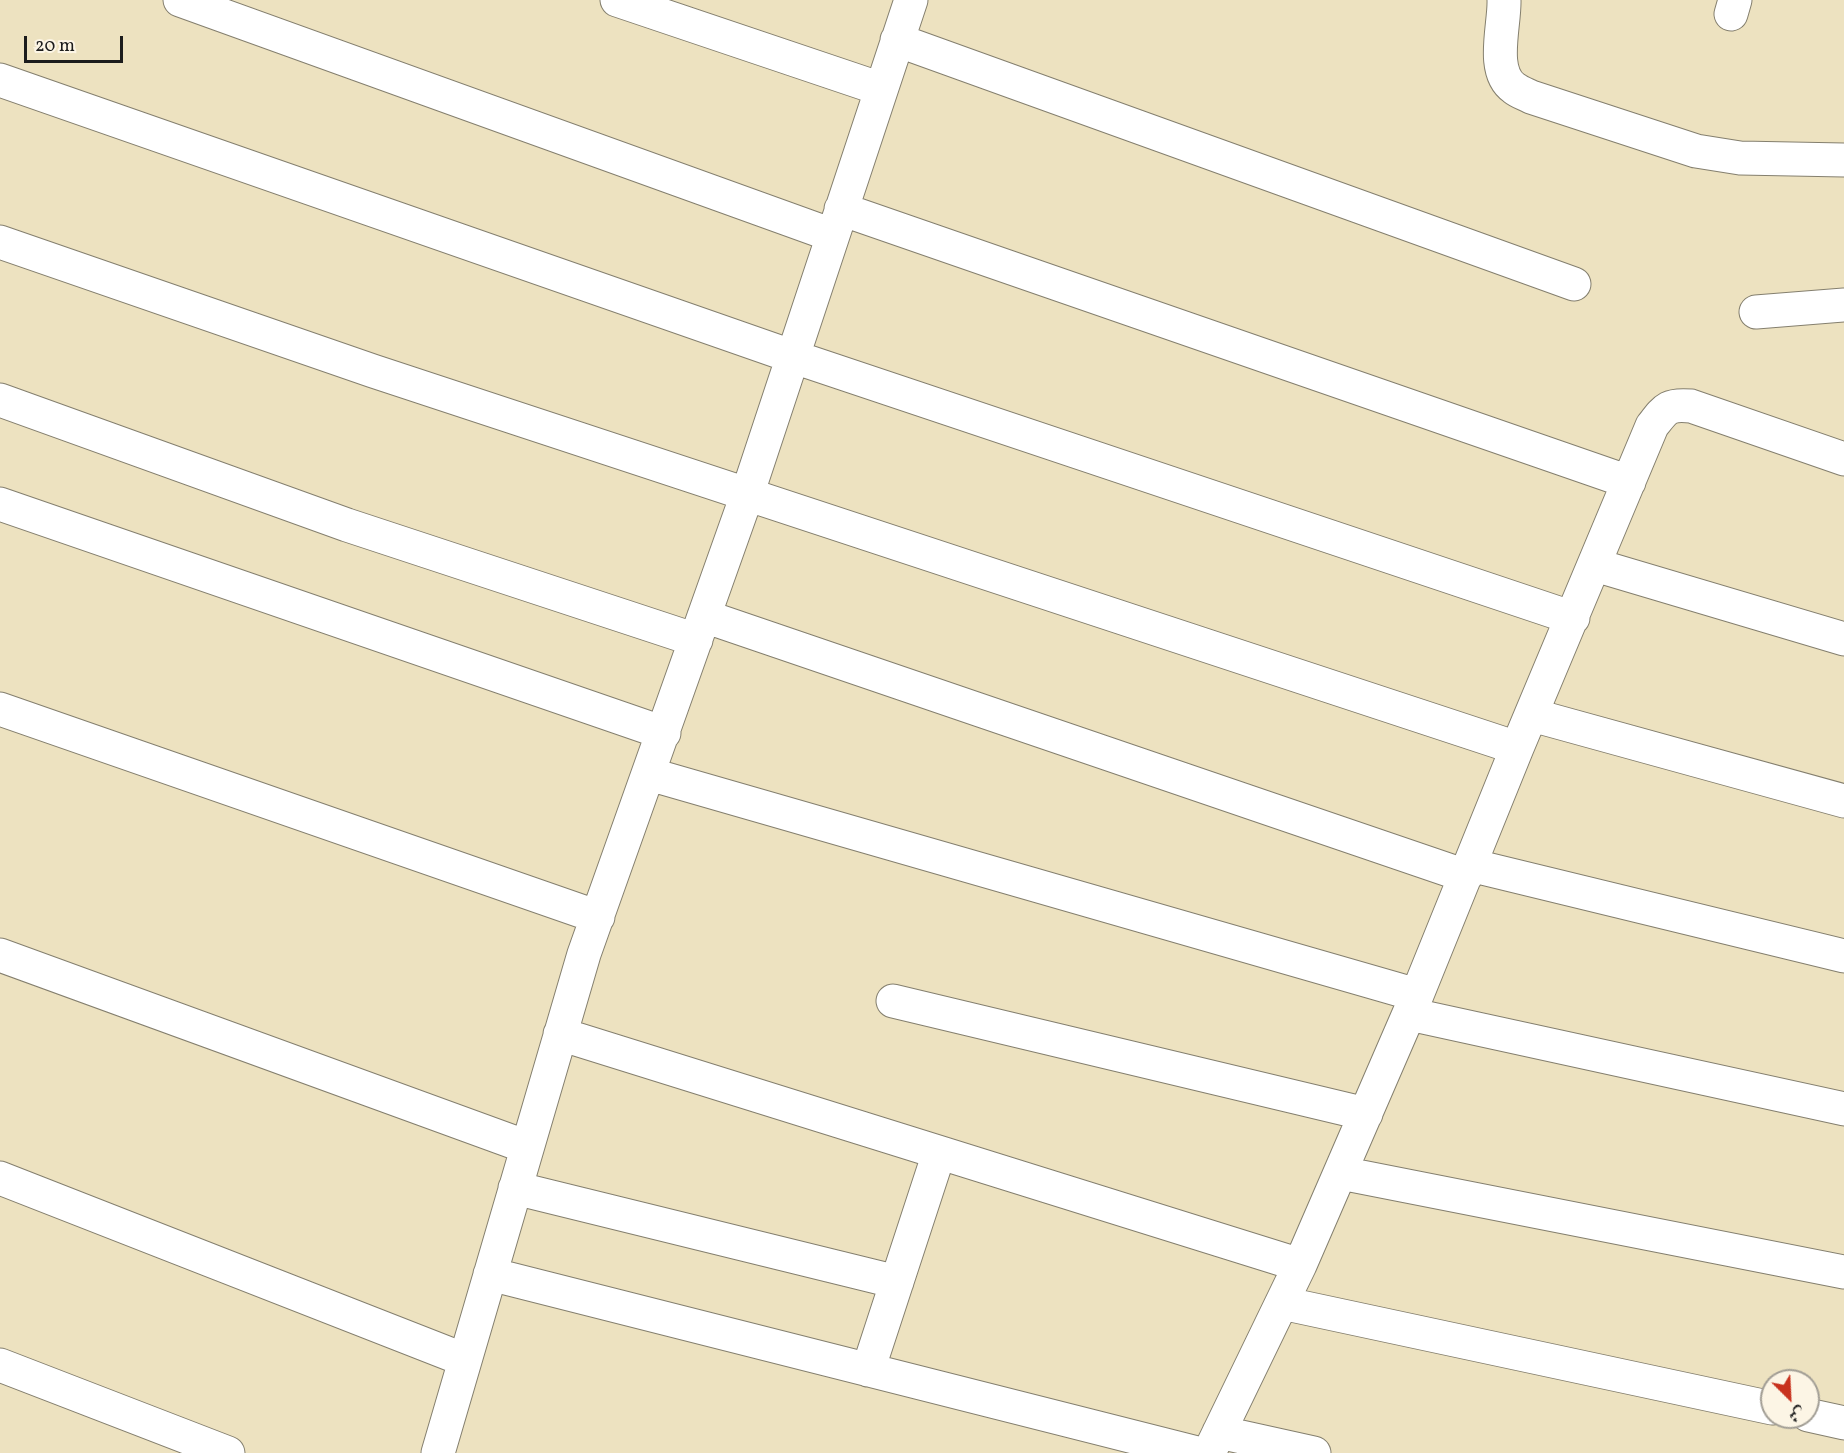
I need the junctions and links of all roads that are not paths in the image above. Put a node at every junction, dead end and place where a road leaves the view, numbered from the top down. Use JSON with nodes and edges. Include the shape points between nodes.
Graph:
{"nodes":[{"id":1,"x":180,"y":0,"type":"edge"},
{"id":2,"x":617,"y":0,"type":"edge"},
{"id":3,"x":911,"y":0,"type":"edge"},
{"id":4,"x":1504,"y":0,"type":"edge"},
{"id":5,"x":897,"y":40,"type":"junction"},
{"id":6,"x":0,"y":80,"type":"edge"},
{"id":7,"x":881,"y":89,"type":"junction"},
{"id":8,"x":1844,"y":160,"type":"edge"},
{"id":9,"x":837,"y":222,"type":"junction"},
{"id":10,"x":0,"y":242,"type":"edge"},
{"id":11,"x":1574,"y":284,"type":"dead end"},
{"id":12,"x":1844,"y":305,"type":"edge"},
{"id":13,"x":1756,"y":312,"type":"dead end"},
{"id":14,"x":791,"y":356,"type":"junction"},
{"id":15,"x":0,"y":400,"type":"edge"},
{"id":16,"x":1844,"y":459,"type":"edge"},
{"id":17,"x":1629,"y":482,"type":"junction"},
{"id":18,"x":747,"y":495,"type":"junction"},
{"id":19,"x":0,"y":504,"type":"edge"},
{"id":20,"x":1595,"y":565,"type":"junction"},
{"id":21,"x":1573,"y":618,"type":"junction"},
{"id":22,"x":700,"y":628,"type":"junction"},
{"id":23,"x":1844,"y":639,"type":"edge"},
{"id":24,"x":0,"y":709,"type":"edge"},
{"id":25,"x":1532,"y":715,"type":"junction"},
{"id":26,"x":664,"y":733,"type":"junction"},
{"id":27,"x":1517,"y":748,"type":"junction"},
{"id":28,"x":649,"y":774,"type":"junction"},
{"id":29,"x":1844,"y":801,"type":"edge"},
{"id":30,"x":1468,"y":871,"type":"junction"},
{"id":31,"x":598,"y":917,"type":"junction"},
{"id":32,"x":0,"y":955,"type":"edge"},
{"id":33,"x":1844,"y":956,"type":"edge"},
{"id":34,"x":893,"y":1001,"type":"dead end"},
{"id":35,"x":1413,"y":1004,"type":"junction"},
{"id":36,"x":560,"y":1034,"type":"junction"},
{"id":37,"x":1844,"y":1109,"type":"edge"},
{"id":38,"x":1366,"y":1114,"type":"junction"},
{"id":39,"x":527,"y":1147,"type":"junction"},
{"id":40,"x":939,"y":1153,"type":"junction"},
{"id":41,"x":1341,"y":1173,"type":"junction"},
{"id":42,"x":0,"y":1178,"type":"edge"},
{"id":43,"x":515,"y":1188,"type":"junction"},
{"id":44,"x":1300,"y":1265,"type":"junction"},
{"id":45,"x":1844,"y":1272,"type":"edge"},
{"id":46,"x":490,"y":1274,"type":"junction"},
{"id":47,"x":897,"y":1282,"type":"junction"},
{"id":48,"x":1282,"y":1303,"type":"junction"},
{"id":49,"x":465,"y":1360,"type":"junction"},
{"id":50,"x":0,"y":1365,"type":"edge"},
{"id":51,"x":868,"y":1370,"type":"junction"},
{"id":52,"x":1760,"y":1405,"type":"edge"},
{"id":53,"x":1820,"y":1418,"type":"edge"},
{"id":54,"x":1844,"y":1423,"type":"edge"},
{"id":55,"x":1208,"y":1446,"type":"edge"},
{"id":56,"x":228,"y":1453,"type":"edge"},
{"id":57,"x":438,"y":1453,"type":"edge"},
{"id":58,"x":1314,"y":1453,"type":"edge"}],
"edges":[{"from":1,"to":9,"type":"street"},
{"from":2,"to":7,"type":"street"},
{"from":3,"to":5,"type":"street"},
{"from":4,"to":8,"type":"street","via":[[1500,53],[1503,74],[1512,87],[1531,97],[1696,151],[1740,158]]},
{"from":5,"to":7,"type":"street"},
{"from":5,"to":11,"type":"street"},
{"from":6,"to":14,"type":"street"},
{"from":7,"to":9,"type":"street"},
{"from":9,"to":14,"type":"street"},
{"from":9,"to":17,"type":"street"},
{"from":10,"to":18,"type":"street"},
{"from":12,"to":13,"type":"street"},
{"from":14,"to":18,"type":"street"},
{"from":14,"to":21,"type":"street"},
{"from":15,"to":22,"type":"street","via":[[347,525]]},
{"from":16,"to":17,"type":"street","via":[[1691,406],[1675,405],[1652,426]]},
{"from":17,"to":20,"type":"street"},
{"from":18,"to":22,"type":"street"},
{"from":18,"to":27,"type":"street"},
{"from":19,"to":26,"type":"street"},
{"from":20,"to":21,"type":"street"},
{"from":20,"to":23,"type":"street"},
{"from":21,"to":25,"type":"street"},
{"from":22,"to":26,"type":"street"},
{"from":22,"to":30,"type":"street"},
{"from":24,"to":31,"type":"street"},
{"from":25,"to":27,"type":"street"},
{"from":25,"to":29,"type":"street"},
{"from":26,"to":28,"type":"street"},
{"from":27,"to":30,"type":"street"},
{"from":28,"to":31,"type":"street"},
{"from":28,"to":35,"type":"street"},
{"from":30,"to":33,"type":"street"},
{"from":30,"to":35,"type":"street"},
{"from":31,"to":36,"type":"street"},
{"from":32,"to":39,"type":"street"},
{"from":34,"to":38,"type":"street"},
{"from":35,"to":37,"type":"street"},
{"from":35,"to":38,"type":"street"},
{"from":36,"to":39,"type":"street"},
{"from":36,"to":40,"type":"street"},
{"from":38,"to":41,"type":"street"},
{"from":39,"to":43,"type":"street"},
{"from":40,"to":44,"type":"street"},
{"from":40,"to":47,"type":"street"},
{"from":41,"to":44,"type":"street"},
{"from":41,"to":45,"type":"street"},
{"from":42,"to":49,"type":"street"},
{"from":43,"to":46,"type":"street"},
{"from":43,"to":47,"type":"street"},
{"from":44,"to":48,"type":"street"},
{"from":46,"to":49,"type":"street"},
{"from":46,"to":51,"type":"street"},
{"from":47,"to":51,"type":"street"},
{"from":48,"to":52,"type":"street"},
{"from":48,"to":55,"type":"street"},
{"from":49,"to":57,"type":"street"},
{"from":50,"to":56,"type":"street"},
{"from":51,"to":55,"type":"street"},
{"from":53,"to":54,"type":"street"},
{"from":55,"to":58,"type":"street"}]}
